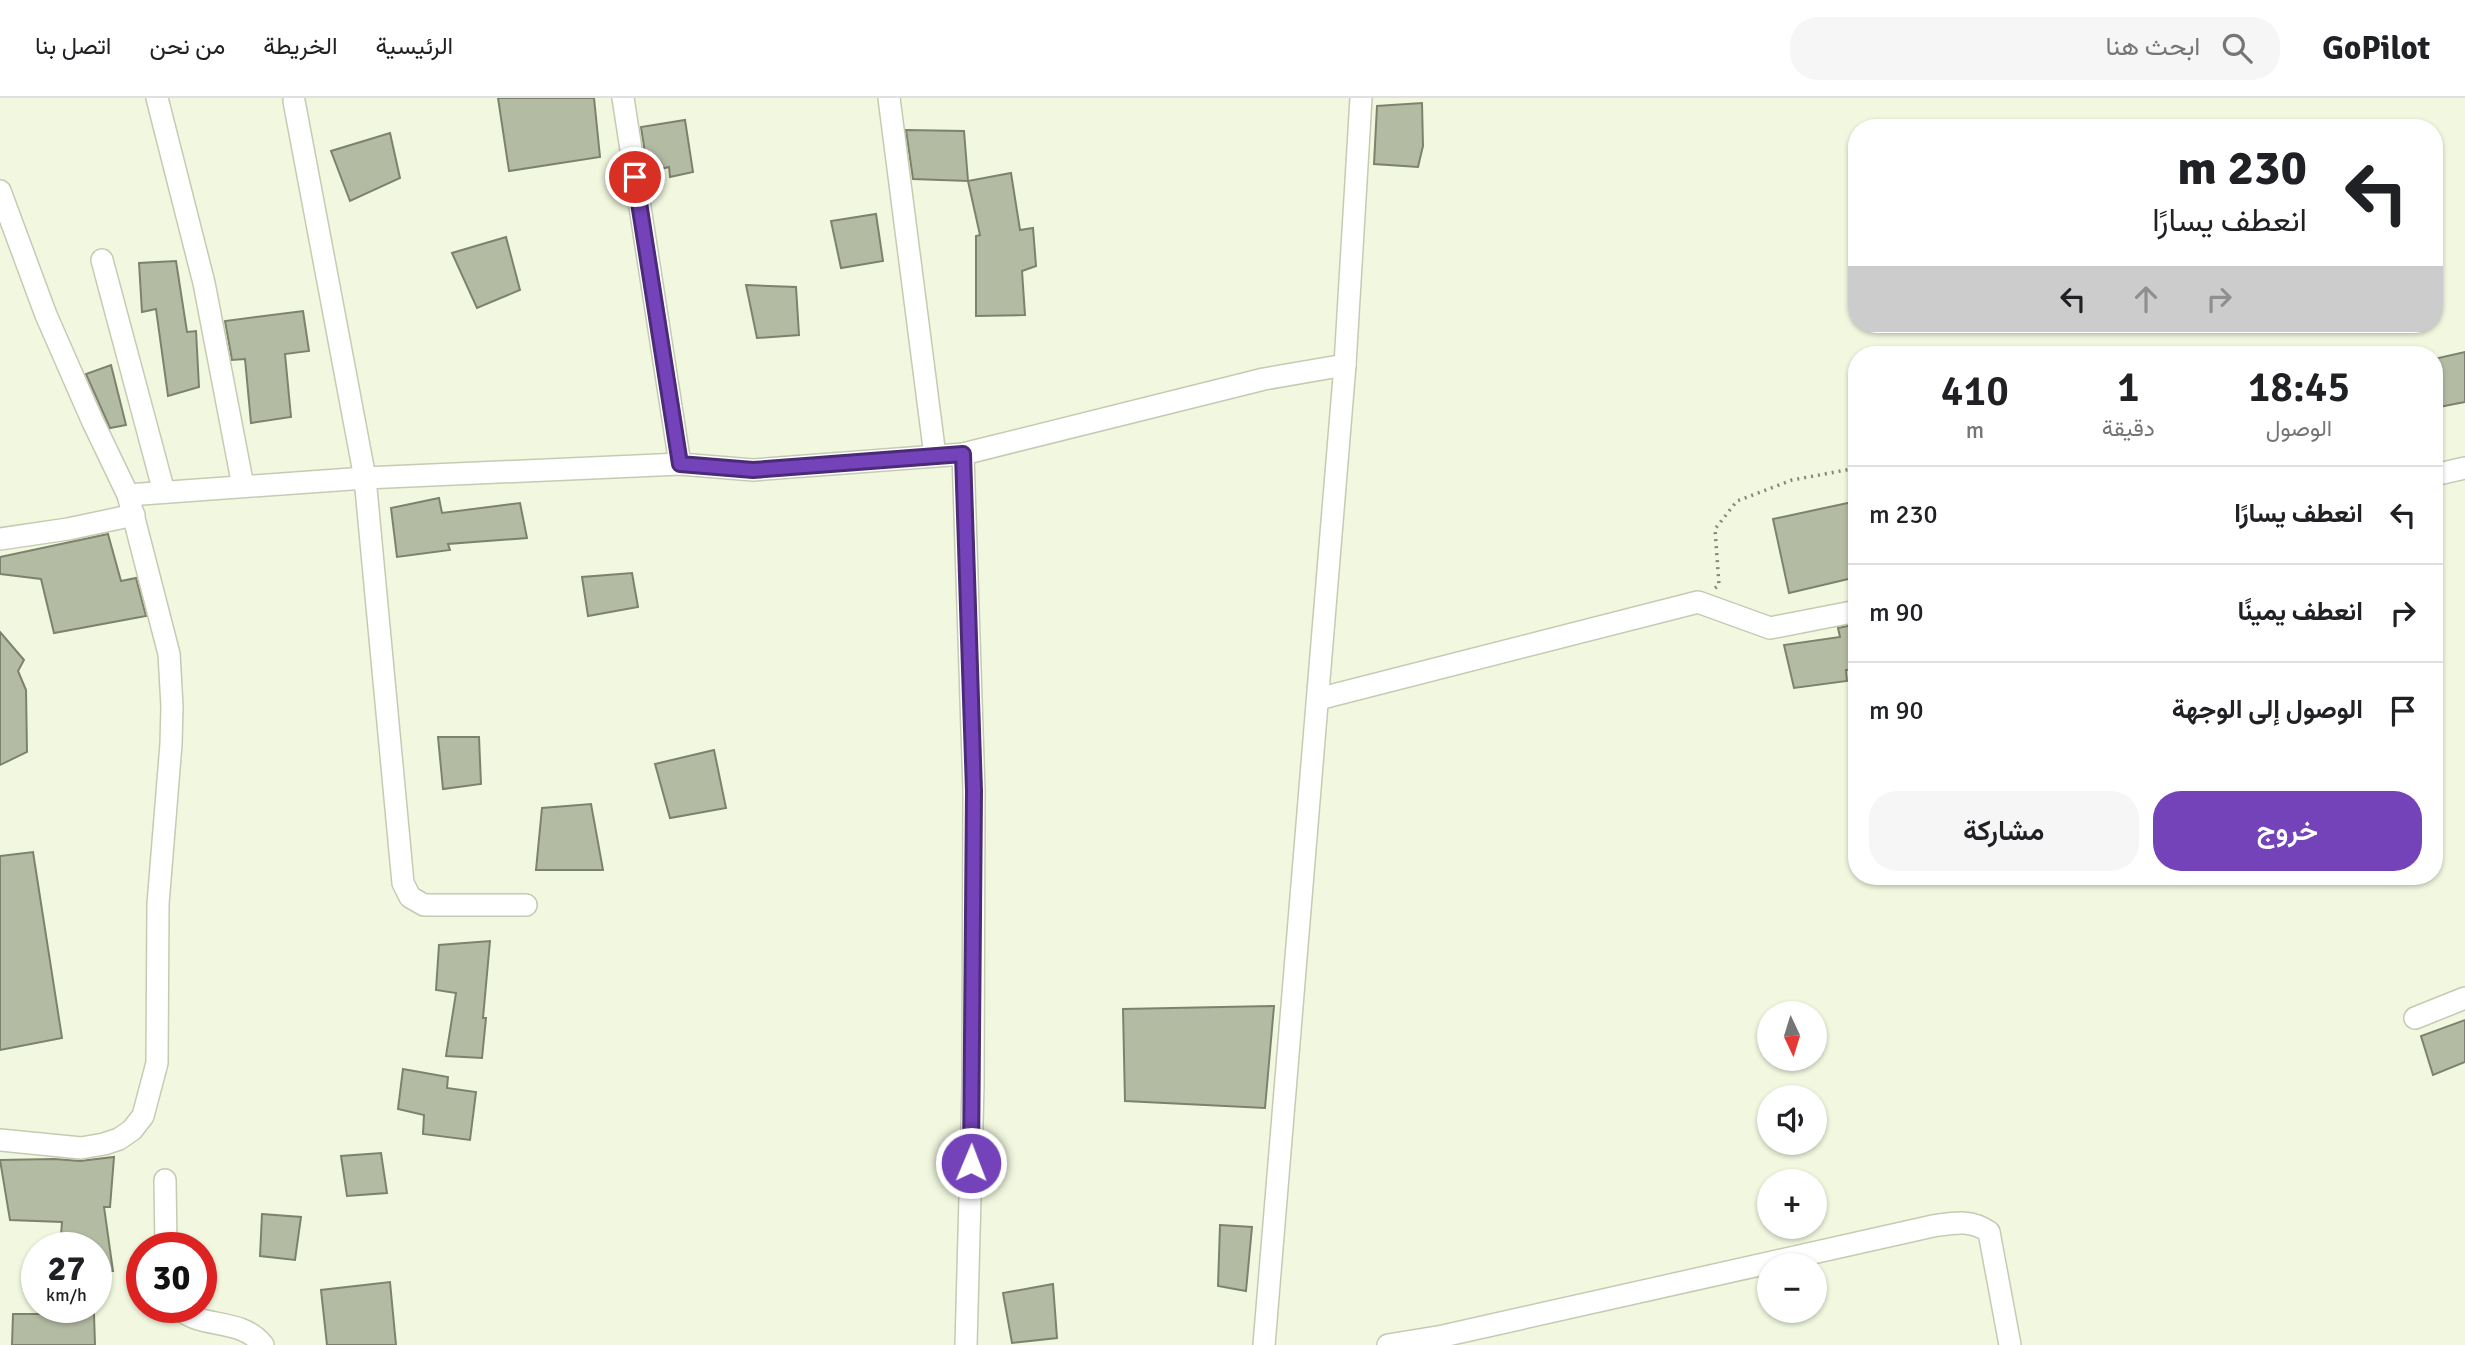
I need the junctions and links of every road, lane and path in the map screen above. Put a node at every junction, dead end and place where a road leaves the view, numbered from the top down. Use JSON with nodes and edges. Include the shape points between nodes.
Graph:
{"nodes":[{"id":1,"x":158,"y":98,"type":"edge"},
{"id":2,"x":623,"y":98,"type":"edge"},
{"id":3,"x":889,"y":98,"type":"edge"},
{"id":4,"x":1361,"y":98,"type":"edge"},
{"id":5,"x":294,"y":101,"type":"dead end"},
{"id":6,"x":0,"y":191,"type":"edge"},
{"id":7,"x":102,"y":260,"type":"dead end"},
{"id":8,"x":1345,"y":365,"type":"junction"},
{"id":9,"x":963,"y":454,"type":"junction"},
{"id":10,"x":935,"y":456,"type":"junction"},
{"id":11,"x":680,"y":464,"type":"junction"},
{"id":12,"x":2465,"y":468,"type":"edge"},
{"id":13,"x":1848,"y":470,"type":"edge"},
{"id":14,"x":2443,"y":473,"type":"edge"},
{"id":15,"x":365,"y":478,"type":"junction"},
{"id":16,"x":243,"y":486,"type":"junction"},
{"id":17,"x":164,"y":492,"type":"junction"},
{"id":18,"x":131,"y":505,"type":"junction"},
{"id":19,"x":0,"y":539,"type":"edge"},
{"id":20,"x":1698,"y":603,"type":"junction"},
{"id":21,"x":1848,"y":613,"type":"edge"},
{"id":22,"x":1318,"y":699,"type":"junction"},
{"id":23,"x":526,"y":905,"type":"dead end"},
{"id":24,"x":2465,"y":998,"type":"edge"},
{"id":25,"x":2415,"y":1018,"type":"dead end"},
{"id":26,"x":0,"y":1140,"type":"edge"},
{"id":27,"x":165,"y":1180,"type":"dead end"},
{"id":28,"x":166,"y":1232,"type":"edge"},
{"id":29,"x":217,"y":1322,"type":"edge"},
{"id":30,"x":263,"y":1345,"type":"edge"},
{"id":31,"x":966,"y":1345,"type":"edge"},
{"id":32,"x":1264,"y":1345,"type":"edge"},
{"id":33,"x":1388,"y":1345,"type":"edge"},
{"id":34,"x":2010,"y":1345,"type":"edge"}],
"edges":[{"from":1,"to":16,"type":"street","via":[[204,283]]},
{"from":2,"to":11,"type":"street"},
{"from":3,"to":10,"type":"street"},
{"from":4,"to":8,"type":"street"},
{"from":5,"to":15,"type":"street"},
{"from":6,"to":18,"type":"street","via":[[46,315]]},
{"from":7,"to":17,"type":"street"},
{"from":8,"to":9,"type":"street","via":[[1264,379]]},
{"from":8,"to":22,"type":"street"},
{"from":9,"to":10,"type":"street"},
{"from":9,"to":31,"type":"street","via":[[974,791]]},
{"from":10,"to":11,"type":"street","via":[[753,470]]},
{"from":11,"to":15,"type":"street"},
{"from":12,"to":14,"type":"street"},
{"from":13,"to":20,"type":"path","via":[[1792,480],[1737,501],[1715,529],[1719,584]]},
{"from":15,"to":16,"type":"street"},
{"from":15,"to":23,"type":"street","via":[[403,883],[410,897],[424,905]]},
{"from":16,"to":17,"type":"street"},
{"from":17,"to":18,"type":"street"},
{"from":18,"to":19,"type":"street","via":[[68,529]]},
{"from":18,"to":26,"type":"street","via":[[169,654],[172,706],[158,904],[157,1063],[143,1116],[119,1139],[81,1148]]},
{"from":20,"to":21,"type":"street","via":[[1770,628]]},
{"from":20,"to":22,"type":"street"},
{"from":22,"to":32,"type":"street"},
{"from":24,"to":25,"type":"street"},
{"from":27,"to":28,"type":"street"},
{"from":29,"to":30,"type":"street","via":[[252,1334]]},
{"from":33,"to":34,"type":"street","via":[[1961,1222],[1978,1224],[1989,1232]]}]}
